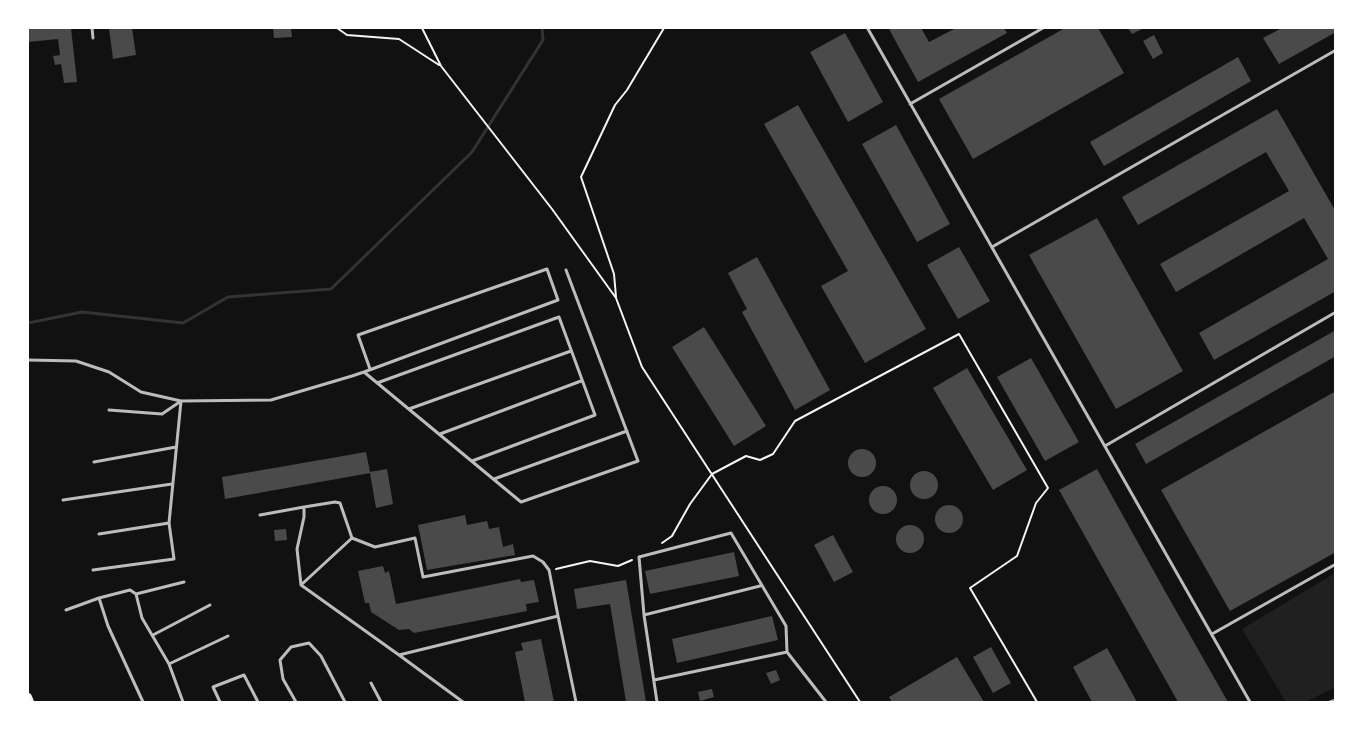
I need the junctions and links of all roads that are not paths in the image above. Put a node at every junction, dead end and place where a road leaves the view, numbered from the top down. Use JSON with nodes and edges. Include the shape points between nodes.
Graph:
{"nodes":[{"id":1,"x":92,"y":28,"type":"edge"},
{"id":2,"x":868,"y":28,"type":"edge"},
{"id":3,"x":1043,"y":28,"type":"edge"},
{"id":4,"x":93,"y":38,"type":"dead end"},
{"id":5,"x":1336,"y":50,"type":"edge"},
{"id":6,"x":910,"y":104,"type":"junction"},
{"id":7,"x":992,"y":248,"type":"junction"},
{"id":8,"x":566,"y":270,"type":"dead end"},
{"id":9,"x":1336,"y":312,"type":"edge"},
{"id":10,"x":571,"y":351,"type":"junction"},
{"id":11,"x":28,"y":360,"type":"edge"},
{"id":12,"x":370,"y":369,"type":"junction"},
{"id":13,"x":364,"y":372,"type":"junction"},
{"id":14,"x":582,"y":380,"type":"junction"},
{"id":15,"x":377,"y":383,"type":"junction"},
{"id":16,"x":181,"y":401,"type":"junction"},
{"id":17,"x":408,"y":409,"type":"junction"},
{"id":18,"x":108,"y":410,"type":"dead end"},
{"id":19,"x":627,"y":431,"type":"junction"},
{"id":20,"x":440,"y":434,"type":"junction"},
{"id":21,"x":1104,"y":446,"type":"junction"},
{"id":22,"x":176,"y":447,"type":"junction"},
{"id":23,"x":472,"y":461,"type":"junction"},
{"id":24,"x":94,"y":462,"type":"dead end"},
{"id":25,"x":493,"y":479,"type":"junction"},
{"id":26,"x":172,"y":484,"type":"junction"},
{"id":27,"x":63,"y":500,"type":"dead end"},
{"id":28,"x":304,"y":507,"type":"junction"},
{"id":29,"x":260,"y":515,"type":"dead end"},
{"id":30,"x":169,"y":523,"type":"junction"},
{"id":31,"x":99,"y":534,"type":"dead end"},
{"id":32,"x":352,"y":538,"type":"junction"},
{"id":33,"x":1336,"y":564,"type":"edge"},
{"id":34,"x":93,"y":570,"type":"dead end"},
{"id":35,"x":184,"y":582,"type":"dead end"},
{"id":36,"x":301,"y":585,"type":"junction"},
{"id":37,"x":760,"y":586,"type":"junction"},
{"id":38,"x":136,"y":594,"type":"junction"},
{"id":39,"x":98,"y":598,"type":"junction"},
{"id":40,"x":210,"y":605,"type":"dead end"},
{"id":41,"x":66,"y":610,"type":"dead end"},
{"id":42,"x":644,"y":615,"type":"junction"},
{"id":43,"x":558,"y":616,"type":"junction"},
{"id":44,"x":1212,"y":634,"type":"junction"},
{"id":45,"x":154,"y":635,"type":"junction"},
{"id":46,"x":228,"y":636,"type":"dead end"},
{"id":47,"x":788,"y":652,"type":"junction"},
{"id":48,"x":399,"y":655,"type":"junction"},
{"id":49,"x":169,"y":664,"type":"junction"},
{"id":50,"x":654,"y":680,"type":"junction"},
{"id":51,"x":371,"y":683,"type":"dead end"},
{"id":52,"x":1336,"y":700,"type":"edge"},
{"id":53,"x":143,"y":702,"type":"edge"},
{"id":54,"x":183,"y":702,"type":"edge"},
{"id":55,"x":220,"y":702,"type":"edge"},
{"id":56,"x":258,"y":702,"type":"edge"},
{"id":57,"x":296,"y":702,"type":"edge"},
{"id":58,"x":345,"y":702,"type":"edge"},
{"id":59,"x":381,"y":702,"type":"edge"},
{"id":60,"x":463,"y":702,"type":"edge"},
{"id":61,"x":576,"y":702,"type":"edge"},
{"id":62,"x":657,"y":702,"type":"edge"},
{"id":63,"x":826,"y":702,"type":"edge"},
{"id":64,"x":1250,"y":702,"type":"edge"},
{"id":65,"x":1330,"y":702,"type":"edge"}],
"edges":[{"from":1,"to":4,"type":"lane"},
{"from":2,"to":6,"type":"lane"},
{"from":3,"to":6,"type":"lane"},
{"from":5,"to":7,"type":"lane"},
{"from":6,"to":7,"type":"lane"},
{"from":7,"to":21,"type":"lane"},
{"from":8,"to":19,"type":"lane"},
{"from":9,"to":21,"type":"lane"},
{"from":10,"to":14,"type":"lane"},
{"from":10,"to":15,"type":"lane","via":[[559,317]]},
{"from":10,"to":17,"type":"lane"},
{"from":11,"to":16,"type":"lane","via":[[76,361],[109,372],[141,392]]},
{"from":12,"to":12,"type":"lane","via":[[558,300],[547,269],[358,335]]},
{"from":12,"to":13,"type":"lane"},
{"from":13,"to":15,"type":"lane"},
{"from":13,"to":16,"type":"lane","via":[[271,400]]},
{"from":14,"to":20,"type":"lane"},
{"from":14,"to":23,"type":"lane","via":[[594,416]]},
{"from":15,"to":17,"type":"lane"},
{"from":16,"to":18,"type":"lane","via":[[162,414]]},
{"from":16,"to":22,"type":"lane"},
{"from":17,"to":20,"type":"lane"},
{"from":19,"to":25,"type":"lane"},
{"from":19,"to":25,"type":"lane","via":[[638,461],[521,502]]},
{"from":20,"to":23,"type":"lane"},
{"from":21,"to":44,"type":"lane"},
{"from":22,"to":24,"type":"lane"},
{"from":22,"to":26,"type":"lane"},
{"from":23,"to":25,"type":"lane"},
{"from":26,"to":27,"type":"lane"},
{"from":26,"to":30,"type":"lane"},
{"from":28,"to":29,"type":"lane"},
{"from":28,"to":32,"type":"lane","via":[[340,503]]},
{"from":28,"to":36,"type":"lane","via":[[297,549]]},
{"from":30,"to":31,"type":"lane"},
{"from":30,"to":34,"type":"lane","via":[[174,559]]},
{"from":32,"to":36,"type":"lane"},
{"from":32,"to":43,"type":"lane","via":[[375,548],[415,538],[423,577],[533,556],[549,570]]},
{"from":33,"to":44,"type":"lane"},
{"from":35,"to":38,"type":"lane"},
{"from":36,"to":48,"type":"lane"},
{"from":37,"to":42,"type":"lane"},
{"from":37,"to":42,"type":"lane","via":[[731,533],[639,557]]},
{"from":37,"to":47,"type":"lane","via":[[786,626]]},
{"from":38,"to":39,"type":"lane","via":[[130,590]]},
{"from":38,"to":45,"type":"lane","via":[[142,618]]},
{"from":39,"to":41,"type":"lane"},
{"from":39,"to":53,"type":"lane"},
{"from":40,"to":45,"type":"lane"},
{"from":42,"to":50,"type":"lane"},
{"from":43,"to":48,"type":"lane"},
{"from":43,"to":61,"type":"lane"},
{"from":44,"to":64,"type":"lane"},
{"from":45,"to":49,"type":"lane"},
{"from":46,"to":49,"type":"lane"},
{"from":47,"to":50,"type":"lane"},
{"from":47,"to":63,"type":"lane"},
{"from":48,"to":60,"type":"lane"},
{"from":49,"to":54,"type":"lane"},
{"from":50,"to":62,"type":"lane"},
{"from":51,"to":59,"type":"lane"},
{"from":52,"to":65,"type":"lane"},
{"from":55,"to":56,"type":"lane","via":[[213,688],[244,675]]},
{"from":57,"to":58,"type":"lane","via":[[283,679],[280,660],[291,647],[310,643],[321,656]]}]}
